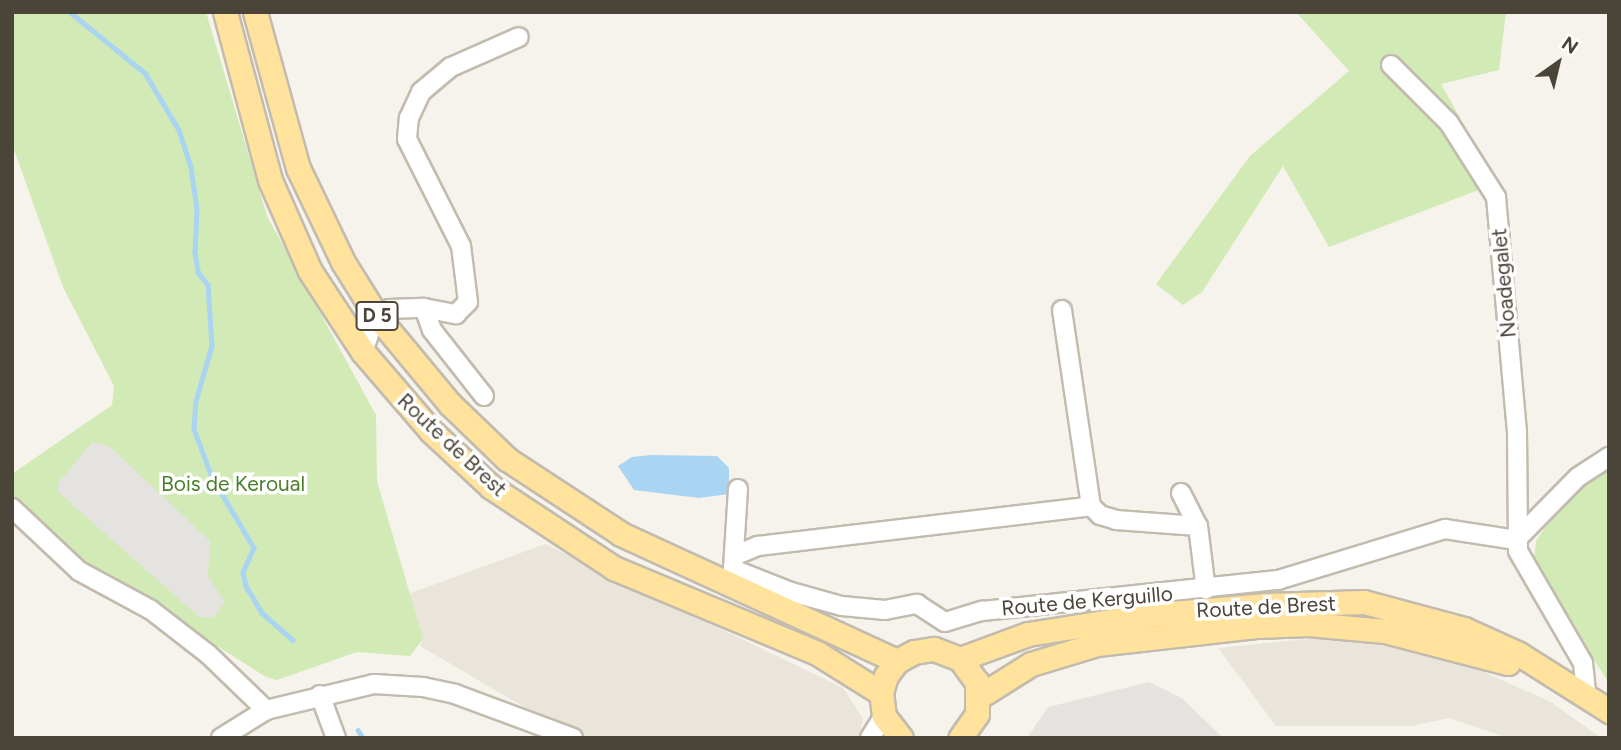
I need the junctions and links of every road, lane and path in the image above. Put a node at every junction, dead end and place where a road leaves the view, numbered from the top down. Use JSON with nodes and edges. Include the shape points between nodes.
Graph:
{"nodes":[{"id":1,"x":225,"y":12,"type":"edge"},
{"id":2,"x":255,"y":12,"type":"edge"},
{"id":3,"x":519,"y":37,"type":"dead end"},
{"id":4,"x":1391,"y":65,"type":"dead end"},
{"id":5,"x":424,"y":308,"type":"junction"},
{"id":6,"x":1062,"y":310,"type":"dead end"},
{"id":7,"x":376,"y":315,"type":"junction"},
{"id":8,"x":363,"y":352,"type":"junction"},
{"id":9,"x":484,"y":396,"type":"dead end"},
{"id":10,"x":1609,"y":457,"type":"edge"},
{"id":11,"x":738,"y":488,"type":"dead end"},
{"id":12,"x":1181,"y":492,"type":"dead end"},
{"id":13,"x":1091,"y":506,"type":"junction"},
{"id":14,"x":12,"y":508,"type":"edge"},
{"id":15,"x":1198,"y":526,"type":"junction"},
{"id":16,"x":1516,"y":540,"type":"junction"},
{"id":17,"x":734,"y":556,"type":"junction"},
{"id":18,"x":1206,"y":590,"type":"junction"},
{"id":19,"x":945,"y":622,"type":"junction"},
{"id":20,"x":934,"y":649,"type":"junction"},
{"id":21,"x":960,"y":659,"type":"junction"},
{"id":22,"x":897,"y":661,"type":"junction"},
{"id":23,"x":1562,"y":681,"type":"junction"},
{"id":24,"x":881,"y":693,"type":"junction"},
{"id":25,"x":1586,"y":693,"type":"junction"},
{"id":26,"x":320,"y":695,"type":"junction"},
{"id":27,"x":980,"y":696,"type":"junction"},
{"id":28,"x":266,"y":709,"type":"junction"},
{"id":29,"x":1609,"y":711,"type":"edge"},
{"id":30,"x":884,"y":716,"type":"junction"},
{"id":31,"x":221,"y":738,"type":"edge"},
{"id":32,"x":336,"y":738,"type":"edge"},
{"id":33,"x":573,"y":738,"type":"edge"},
{"id":34,"x":870,"y":738,"type":"edge"},
{"id":35,"x":900,"y":738,"type":"edge"},
{"id":36,"x":960,"y":738,"type":"edge"}],
"edges":[{"from":1,"to":8,"type":"main road","name":"Route de Brest","number":"D 5","via":[[270,180],[310,271]]},
{"from":2,"to":7,"type":"main road","name":"Route de Brest","number":"D 5","via":[[298,168],[343,262]]},
{"from":3,"to":5,"type":"street","via":[[451,67],[421,92],[409,118],[407,139],[461,246],[469,287],[468,302],[456,314]]},
{"from":4,"to":16,"type":"street","name":"Noadegalet","via":[[1449,123],[1496,197],[1517,431]]},
{"from":5,"to":7,"type":"street","via":[[389,309]]},
{"from":5,"to":9,"type":"street","via":[[432,330]]},
{"from":6,"to":13,"type":"street"},
{"from":7,"to":8,"type":"street"},
{"from":7,"to":22,"type":"main road","name":"Route de Brest","number":"D 5","via":[[450,404],[507,459],[573,505],[621,534]]},
{"from":8,"to":24,"type":"main road","name":"Route de Brest","number":"D 5","via":[[491,487],[561,536],[614,568],[817,653]]},
{"from":10,"to":16,"type":"street","via":[[1578,477]]},
{"from":11,"to":17,"type":"street"},
{"from":12,"to":15,"type":"street"},
{"from":13,"to":15,"type":"street","via":[[1116,520]]},
{"from":13,"to":17,"type":"street","via":[[758,546]]},
{"from":14,"to":28,"type":"street","via":[[79,571],[151,610],[208,654]]},
{"from":15,"to":18,"type":"street"},
{"from":16,"to":18,"type":"street","name":"Route de Kerguillo","via":[[1446,529],[1278,580]]},
{"from":16,"to":25,"type":"street","via":[[1518,551],[1583,663]]},
{"from":17,"to":19,"type":"street","via":[[733,569],[791,592],[842,606],[885,610],[917,604]]},
{"from":18,"to":19,"type":"street","name":"Route de Kerguillo","via":[[982,611]]},
{"from":19,"to":20,"type":"street"},
{"from":20,"to":21,"type":"main road"},
{"from":20,"to":22,"type":"main road"},
{"from":21,"to":23,"type":"main road","name":"Route de Brest","via":[[1028,634],[1148,615],[1264,604],[1364,602],[1464,629],[1519,654]]},
{"from":21,"to":27,"type":"main road","via":[[974,675]]},
{"from":22,"to":24,"type":"main road"},
{"from":23,"to":25,"type":"main road","name":"Route de Brest"},
{"from":23,"to":27,"type":"main road","name":"Route de Brest","via":[[1465,649],[1385,631],[1308,624],[1097,644],[1031,664]]},
{"from":24,"to":30,"type":"main road"},
{"from":25,"to":29,"type":"main road","name":"Route de Brest"},
{"from":26,"to":28,"type":"street"},
{"from":26,"to":32,"type":"street"},
{"from":26,"to":33,"type":"street","via":[[374,684],[423,687]]},
{"from":27,"to":36,"type":"main road","via":[[977,714]]},
{"from":28,"to":31,"type":"street"},
{"from":30,"to":34,"type":"street"},
{"from":30,"to":35,"type":"main road"}]}
